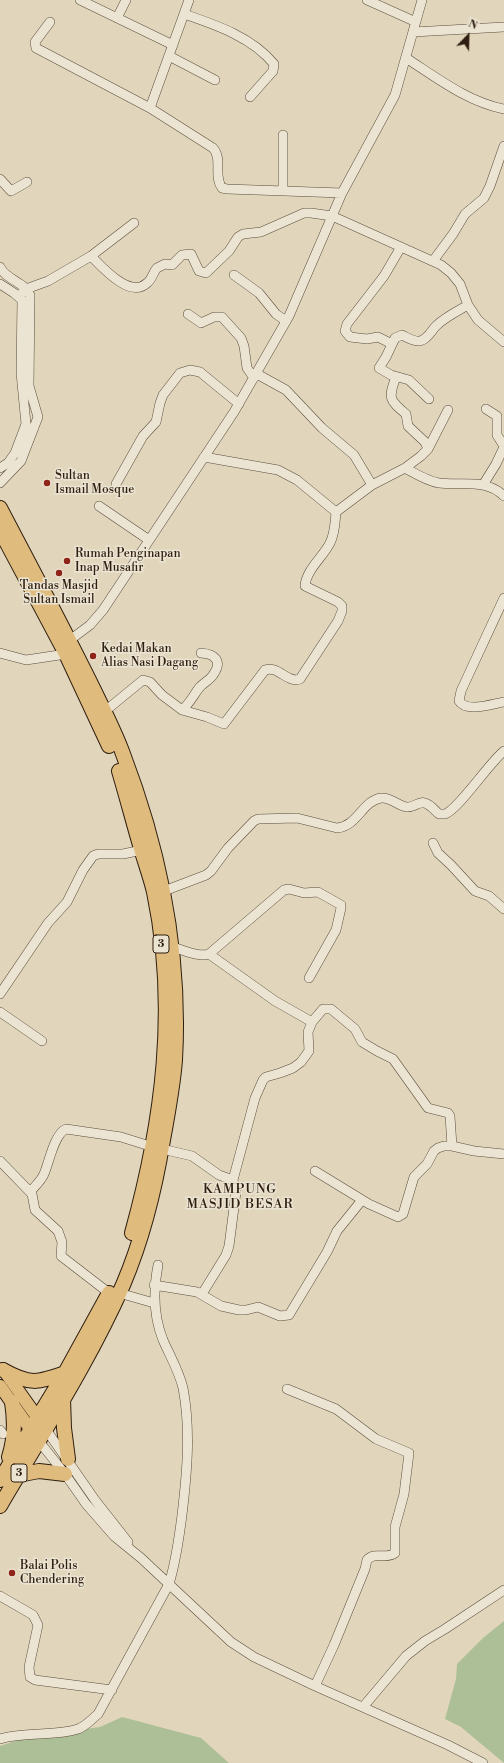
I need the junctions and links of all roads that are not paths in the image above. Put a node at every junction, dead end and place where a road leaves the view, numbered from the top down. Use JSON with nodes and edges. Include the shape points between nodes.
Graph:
{"nodes":[{"id":1,"x":80,"y":0,"type":"edge"},
{"id":2,"x":126,"y":0,"type":"edge"},
{"id":3,"x":190,"y":0,"type":"edge"},
{"id":4,"x":367,"y":0,"type":"edge"},
{"id":5,"x":422,"y":0,"type":"edge"},
{"id":6,"x":184,"y":14,"type":"junction"},
{"id":7,"x":117,"y":18,"type":"junction"},
{"id":8,"x":50,"y":22,"type":"dead end"},
{"id":9,"x":414,"y":27,"type":"junction"},
{"id":10,"x":504,"y":27,"type":"edge"},
{"id":11,"x":173,"y":45,"type":"junction"},
{"id":12,"x":169,"y":56,"type":"junction"},
{"id":13,"x":406,"y":58,"type":"junction"},
{"id":14,"x":215,"y":80,"type":"dead end"},
{"id":15,"x":250,"y":97,"type":"dead end"},
{"id":16,"x":150,"y":108,"type":"junction"},
{"id":17,"x":504,"y":109,"type":"edge"},
{"id":18,"x":283,"y":135,"type":"dead end"},
{"id":19,"x":504,"y":146,"type":"edge"},
{"id":20,"x":0,"y":179,"type":"edge"},
{"id":21,"x":27,"y":182,"type":"dead end"},
{"id":22,"x":283,"y":191,"type":"junction"},
{"id":23,"x":342,"y":193,"type":"junction"},
{"id":24,"x":332,"y":216,"type":"junction"},
{"id":25,"x":134,"y":223,"type":"dead end"},
{"id":26,"x":401,"y":247,"type":"junction"},
{"id":27,"x":91,"y":256,"type":"junction"},
{"id":28,"x":433,"y":261,"type":"junction"},
{"id":29,"x":0,"y":268,"type":"edge"},
{"id":30,"x":234,"y":275,"type":"dead end"},
{"id":31,"x":0,"y":284,"type":"edge"},
{"id":32,"x":26,"y":289,"type":"junction"},
{"id":33,"x":18,"y":296,"type":"junction"},
{"id":34,"x":468,"y":305,"type":"junction"},
{"id":35,"x":188,"y":314,"type":"dead end"},
{"id":36,"x":286,"y":321,"type":"junction"},
{"id":37,"x":504,"y":342,"type":"edge"},
{"id":38,"x":392,"y":344,"type":"junction"},
{"id":39,"x":258,"y":372,"type":"junction"},
{"id":40,"x":396,"y":377,"type":"junction"},
{"id":41,"x":429,"y":399,"type":"dead end"},
{"id":42,"x":239,"y":404,"type":"junction"},
{"id":43,"x":486,"y":409,"type":"dead end"},
{"id":44,"x":448,"y":410,"type":"dead end"},
{"id":45,"x":504,"y":446,"type":"edge"},
{"id":46,"x":428,"y":450,"type":"junction"},
{"id":47,"x":204,"y":457,"type":"junction"},
{"id":48,"x":0,"y":468,"type":"edge"},
{"id":49,"x":405,"y":468,"type":"junction"},
{"id":50,"x":0,"y":483,"type":"edge"},
{"id":51,"x":116,"y":484,"type":"dead end"},
{"id":52,"x":372,"y":485,"type":"junction"},
{"id":53,"x":483,"y":485,"type":"junction"},
{"id":54,"x":502,"y":493,"type":"edge"},
{"id":55,"x":99,"y":506,"type":"dead end"},
{"id":56,"x":0,"y":508,"type":"edge"},
{"id":57,"x":336,"y":512,"type":"junction"},
{"id":58,"x":0,"y":530,"type":"edge"},
{"id":59,"x":149,"y":540,"type":"junction"},
{"id":60,"x":504,"y":598,"type":"edge"},
{"id":61,"x":70,"y":640,"type":"junction"},
{"id":62,"x":0,"y":653,"type":"edge"},
{"id":63,"x":201,"y":653,"type":"dead end"},
{"id":64,"x":66,"y":654,"type":"junction"},
{"id":65,"x":504,"y":702,"type":"edge"},
{"id":66,"x":182,"y":710,"type":"junction"},
{"id":67,"x":104,"y":712,"type":"junction"},
{"id":68,"x":504,"y":751,"type":"edge"},
{"id":69,"x":433,"y":843,"type":"dead end"},
{"id":70,"x":142,"y":850,"type":"junction"},
{"id":71,"x":164,"y":891,"type":"junction"},
{"id":72,"x":504,"y":909,"type":"edge"},
{"id":73,"x":171,"y":947,"type":"junction"},
{"id":74,"x":209,"y":954,"type":"junction"},
{"id":75,"x":309,"y":978,"type":"dead end"},
{"id":76,"x":0,"y":994,"type":"edge"},
{"id":77,"x":0,"y":1000,"type":"edge"},
{"id":78,"x":2,"y":1013,"type":"edge"},
{"id":79,"x":312,"y":1022,"type":"junction"},
{"id":80,"x":42,"y":1041,"type":"dead end"},
{"id":81,"x":452,"y":1146,"type":"junction"},
{"id":82,"x":157,"y":1148,"type":"junction"},
{"id":83,"x":504,"y":1154,"type":"edge"},
{"id":84,"x":0,"y":1160,"type":"edge"},
{"id":85,"x":315,"y":1171,"type":"dead end"},
{"id":86,"x":234,"y":1180,"type":"junction"},
{"id":87,"x":30,"y":1192,"type":"junction"},
{"id":88,"x":362,"y":1200,"type":"junction"},
{"id":89,"x":158,"y":1265,"type":"dead end"},
{"id":90,"x":154,"y":1285,"type":"junction"},
{"id":91,"x":114,"y":1293,"type":"junction"},
{"id":92,"x":202,"y":1294,"type":"junction"},
{"id":93,"x":154,"y":1303,"type":"junction"},
{"id":94,"x":2,"y":1368,"type":"edge"},
{"id":95,"x":65,"y":1373,"type":"junction"},
{"id":96,"x":0,"y":1386,"type":"edge"},
{"id":97,"x":287,"y":1388,"type":"dead end"},
{"id":98,"x":63,"y":1397,"type":"junction"},
{"id":99,"x":12,"y":1402,"type":"junction"},
{"id":100,"x":38,"y":1429,"type":"junction"},
{"id":101,"x":68,"y":1459,"type":"junction"},
{"id":102,"x":65,"y":1474,"type":"junction"},
{"id":103,"x":18,"y":1475,"type":"junction"},
{"id":104,"x":2,"y":1477,"type":"edge"},
{"id":105,"x":0,"y":1506,"type":"edge"},
{"id":106,"x":141,"y":1558,"type":"junction"},
{"id":107,"x":169,"y":1584,"type":"junction"},
{"id":108,"x":504,"y":1590,"type":"edge"},
{"id":109,"x":0,"y":1596,"type":"edge"},
{"id":110,"x":315,"y":1686,"type":"junction"},
{"id":111,"x":112,"y":1690,"type":"junction"},
{"id":112,"x":363,"y":1707,"type":"junction"},
{"id":113,"x":0,"y":1739,"type":"edge"},
{"id":114,"x":483,"y":1763,"type":"edge"}],
"edges":[{"from":1,"to":7,"type":"street"},
{"from":2,"to":7,"type":"street"},
{"from":3,"to":6,"type":"street"},
{"from":4,"to":9,"type":"street"},
{"from":5,"to":9,"type":"street"},
{"from":6,"to":11,"type":"street"},
{"from":6,"to":15,"type":"street","via":[[217,25],[246,41],[274,64],[273,71]]},
{"from":7,"to":11,"type":"street"},
{"from":8,"to":16,"type":"street","via":[[35,42],[36,48]]},
{"from":9,"to":10,"type":"street"},
{"from":9,"to":13,"type":"street"},
{"from":11,"to":12,"type":"street"},
{"from":12,"to":14,"type":"street"},
{"from":12,"to":16,"type":"street"},
{"from":13,"to":17,"type":"street","via":[[449,87],[488,105]]},
{"from":13,"to":23,"type":"street","via":[[393,99]]},
{"from":16,"to":22,"type":"street","via":[[213,148],[218,156],[218,181],[222,188]]},
{"from":18,"to":22,"type":"street"},
{"from":19,"to":28,"type":"street","via":[[484,198],[465,214]]},
{"from":20,"to":21,"type":"street","via":[[11,191]]},
{"from":22,"to":23,"type":"street"},
{"from":23,"to":24,"type":"street"},
{"from":24,"to":26,"type":"street"},
{"from":24,"to":27,"type":"street","via":[[304,213],[261,232],[243,234],[206,273],[199,271],[188,254],[181,256],[174,264],[157,268],[149,282],[138,288],[128,287],[118,281]]},
{"from":24,"to":36,"type":"street"},
{"from":25,"to":27,"type":"street"},
{"from":26,"to":28,"type":"street"},
{"from":26,"to":38,"type":"street","via":[[384,276],[347,324],[345,331],[350,337],[378,337]]},
{"from":27,"to":32,"type":"street","via":[[48,281]]},
{"from":28,"to":34,"type":"street","via":[[451,273],[460,284]]},
{"from":29,"to":32,"type":"street"},
{"from":30,"to":36,"type":"street","via":[[259,294],[272,310]]},
{"from":31,"to":33,"type":"street"},
{"from":32,"to":33,"type":"street"},
{"from":32,"to":50,"type":"street","via":[[30,295],[29,386],[38,417],[21,461]]},
{"from":33,"to":48,"type":"street","via":[[22,302],[21,373],[26,424],[15,453],[8,463]]},
{"from":34,"to":37,"type":"street","via":[[483,326]]},
{"from":34,"to":38,"type":"street","via":[[435,326],[426,338],[420,341],[400,336],[395,338]]},
{"from":35,"to":39,"type":"street","via":[[201,323],[214,317],[222,318],[241,338],[246,368]]},
{"from":36,"to":39,"type":"street"},
{"from":38,"to":40,"type":"street","via":[[379,368]]},
{"from":39,"to":42,"type":"street"},
{"from":39,"to":52,"type":"street","via":[[286,390],[322,428],[354,455]]},
{"from":40,"to":41,"type":"street","via":[[409,380]]},
{"from":40,"to":46,"type":"street","via":[[390,398],[406,414],[408,426],[420,436]]},
{"from":42,"to":47,"type":"street"},
{"from":42,"to":51,"type":"street","via":[[200,372],[190,370],[180,373],[163,396],[156,422],[143,436]]},
{"from":43,"to":45,"type":"street","via":[[497,416],[497,435]]},
{"from":44,"to":46,"type":"street"},
{"from":45,"to":53,"type":"street"},
{"from":46,"to":49,"type":"street"},
{"from":47,"to":57,"type":"street","via":[[278,470],[297,480]]},
{"from":47,"to":59,"type":"street"},
{"from":49,"to":52,"type":"street"},
{"from":49,"to":53,"type":"street","via":[[435,482]]},
{"from":52,"to":57,"type":"street"},
{"from":53,"to":54,"type":"street"},
{"from":55,"to":59,"type":"street"},
{"from":56,"to":61,"type":"highway","number":"3"},
{"from":57,"to":66,"type":"street","via":[[335,531],[331,541],[311,570],[305,586],[338,602],[342,606],[342,611],[300,679],[295,680],[273,670],[265,670],[224,724],[207,716]]},
{"from":58,"to":64,"type":"highway","number":"3"},
{"from":59,"to":61,"type":"street","via":[[96,619]]},
{"from":60,"to":65,"type":"street","via":[[461,691],[459,701],[471,707]]},
{"from":61,"to":67,"type":"highway","number":"3"},
{"from":62,"to":64,"type":"street","via":[[26,660]]},
{"from":63,"to":66,"type":"street","via":[[210,654],[217,659],[215,672]]},
{"from":64,"to":70,"type":"highway","number":"3","via":[[116,762]]},
{"from":66,"to":67,"type":"street","via":[[150,682],[143,680]]},
{"from":67,"to":71,"type":"highway","number":"3","via":[[123,754],[154,849]]},
{"from":68,"to":71,"type":"street","via":[[458,804],[446,814],[439,814],[423,802],[411,808],[381,798],[363,809],[354,820],[337,828],[292,818],[258,819],[228,848],[206,875]]},
{"from":69,"to":72,"type":"street","via":[[438,853],[475,891],[488,896]]},
{"from":70,"to":76,"type":"street","via":[[93,856],[67,902],[48,923]]},
{"from":70,"to":82,"type":"highway","number":"3","via":[[154,892],[163,958],[165,1060]]},
{"from":71,"to":73,"type":"highway","number":"3"},
{"from":73,"to":74,"type":"street","via":[[200,956]]},
{"from":73,"to":82,"type":"highway","number":"3","via":[[176,1022],[175,1062]]},
{"from":74,"to":75,"type":"street","via":[[284,890],[304,894],[318,892],[341,908],[336,930]]},
{"from":74,"to":79,"type":"street","via":[[275,1001]]},
{"from":77,"to":78,"type":"street"},
{"from":78,"to":80,"type":"street"},
{"from":79,"to":81,"type":"street","via":[[320,1011],[331,1009],[355,1029],[362,1042],[393,1058],[428,1108],[448,1113]]},
{"from":79,"to":86,"type":"street","via":[[308,1032],[309,1051],[301,1062],[293,1068],[266,1076],[263,1080],[255,1098]]},
{"from":81,"to":83,"type":"street"},
{"from":81,"to":88,"type":"street","via":[[444,1146],[434,1151],[427,1164],[414,1177],[401,1216],[394,1216]]},
{"from":82,"to":86,"type":"street","via":[[192,1156],[218,1175]]},
{"from":82,"to":87,"type":"street","via":[[121,1137],[66,1129],[50,1155],[41,1179]]},
{"from":82,"to":91,"type":"highway","number":"3"},
{"from":84,"to":87,"type":"street"},
{"from":85,"to":88,"type":"street"},
{"from":86,"to":92,"type":"street","via":[[236,1192],[229,1246]]},
{"from":87,"to":91,"type":"street","via":[[35,1210],[62,1238],[61,1256]]},
{"from":88,"to":92,"type":"street","via":[[337,1231],[289,1315],[280,1316],[258,1307],[239,1310],[221,1306]]},
{"from":89,"to":90,"type":"street"},
{"from":90,"to":92,"type":"street"},
{"from":90,"to":93,"type":"street"},
{"from":91,"to":93,"type":"street"},
{"from":91,"to":95,"type":"highway","number":"3"},
{"from":91,"to":98,"type":"highway","number":"3","via":[[93,1346]]},
{"from":93,"to":107,"type":"street","via":[[161,1334],[182,1386],[188,1419],[185,1490],[176,1561]]},
{"from":94,"to":95,"type":"highway","via":[[17,1377],[33,1382],[44,1381]]},
{"from":94,"to":100,"type":"main road"},
{"from":95,"to":100,"type":"highway","number":"3"},
{"from":96,"to":99,"type":"main road"},
{"from":97,"to":110,"type":"street","via":[[336,1409],[376,1439],[408,1452],[404,1494],[395,1527],[394,1553],[388,1557],[373,1556],[367,1560]]},
{"from":98,"to":100,"type":"highway","number":"3"},
{"from":98,"to":101,"type":"highway"},
{"from":99,"to":100,"type":"main road"},
{"from":99,"to":104,"type":"highway","via":[[12,1448]]},
{"from":100,"to":101,"type":"street"},
{"from":100,"to":102,"type":"street"},
{"from":100,"to":103,"type":"highway","number":"3"},
{"from":100,"to":104,"type":"highway","number":"3"},
{"from":101,"to":106,"type":"street","via":[[95,1500]]},
{"from":102,"to":103,"type":"highway","via":[[39,1471]]},
{"from":102,"to":106,"type":"street","via":[[86,1504],[114,1536]]},
{"from":103,"to":105,"type":"highway","number":"3"},
{"from":106,"to":107,"type":"street"},
{"from":107,"to":110,"type":"street","via":[[235,1645],[254,1657]]},
{"from":107,"to":111,"type":"street"},
{"from":108,"to":112,"type":"street","via":[[406,1656]]},
{"from":109,"to":111,"type":"street","via":[[33,1615],[38,1624],[29,1667],[30,1677],[35,1680]]},
{"from":110,"to":112,"type":"street"},
{"from":111,"to":113,"type":"street","via":[[98,1714],[78,1728]]},
{"from":112,"to":114,"type":"street"}]}
